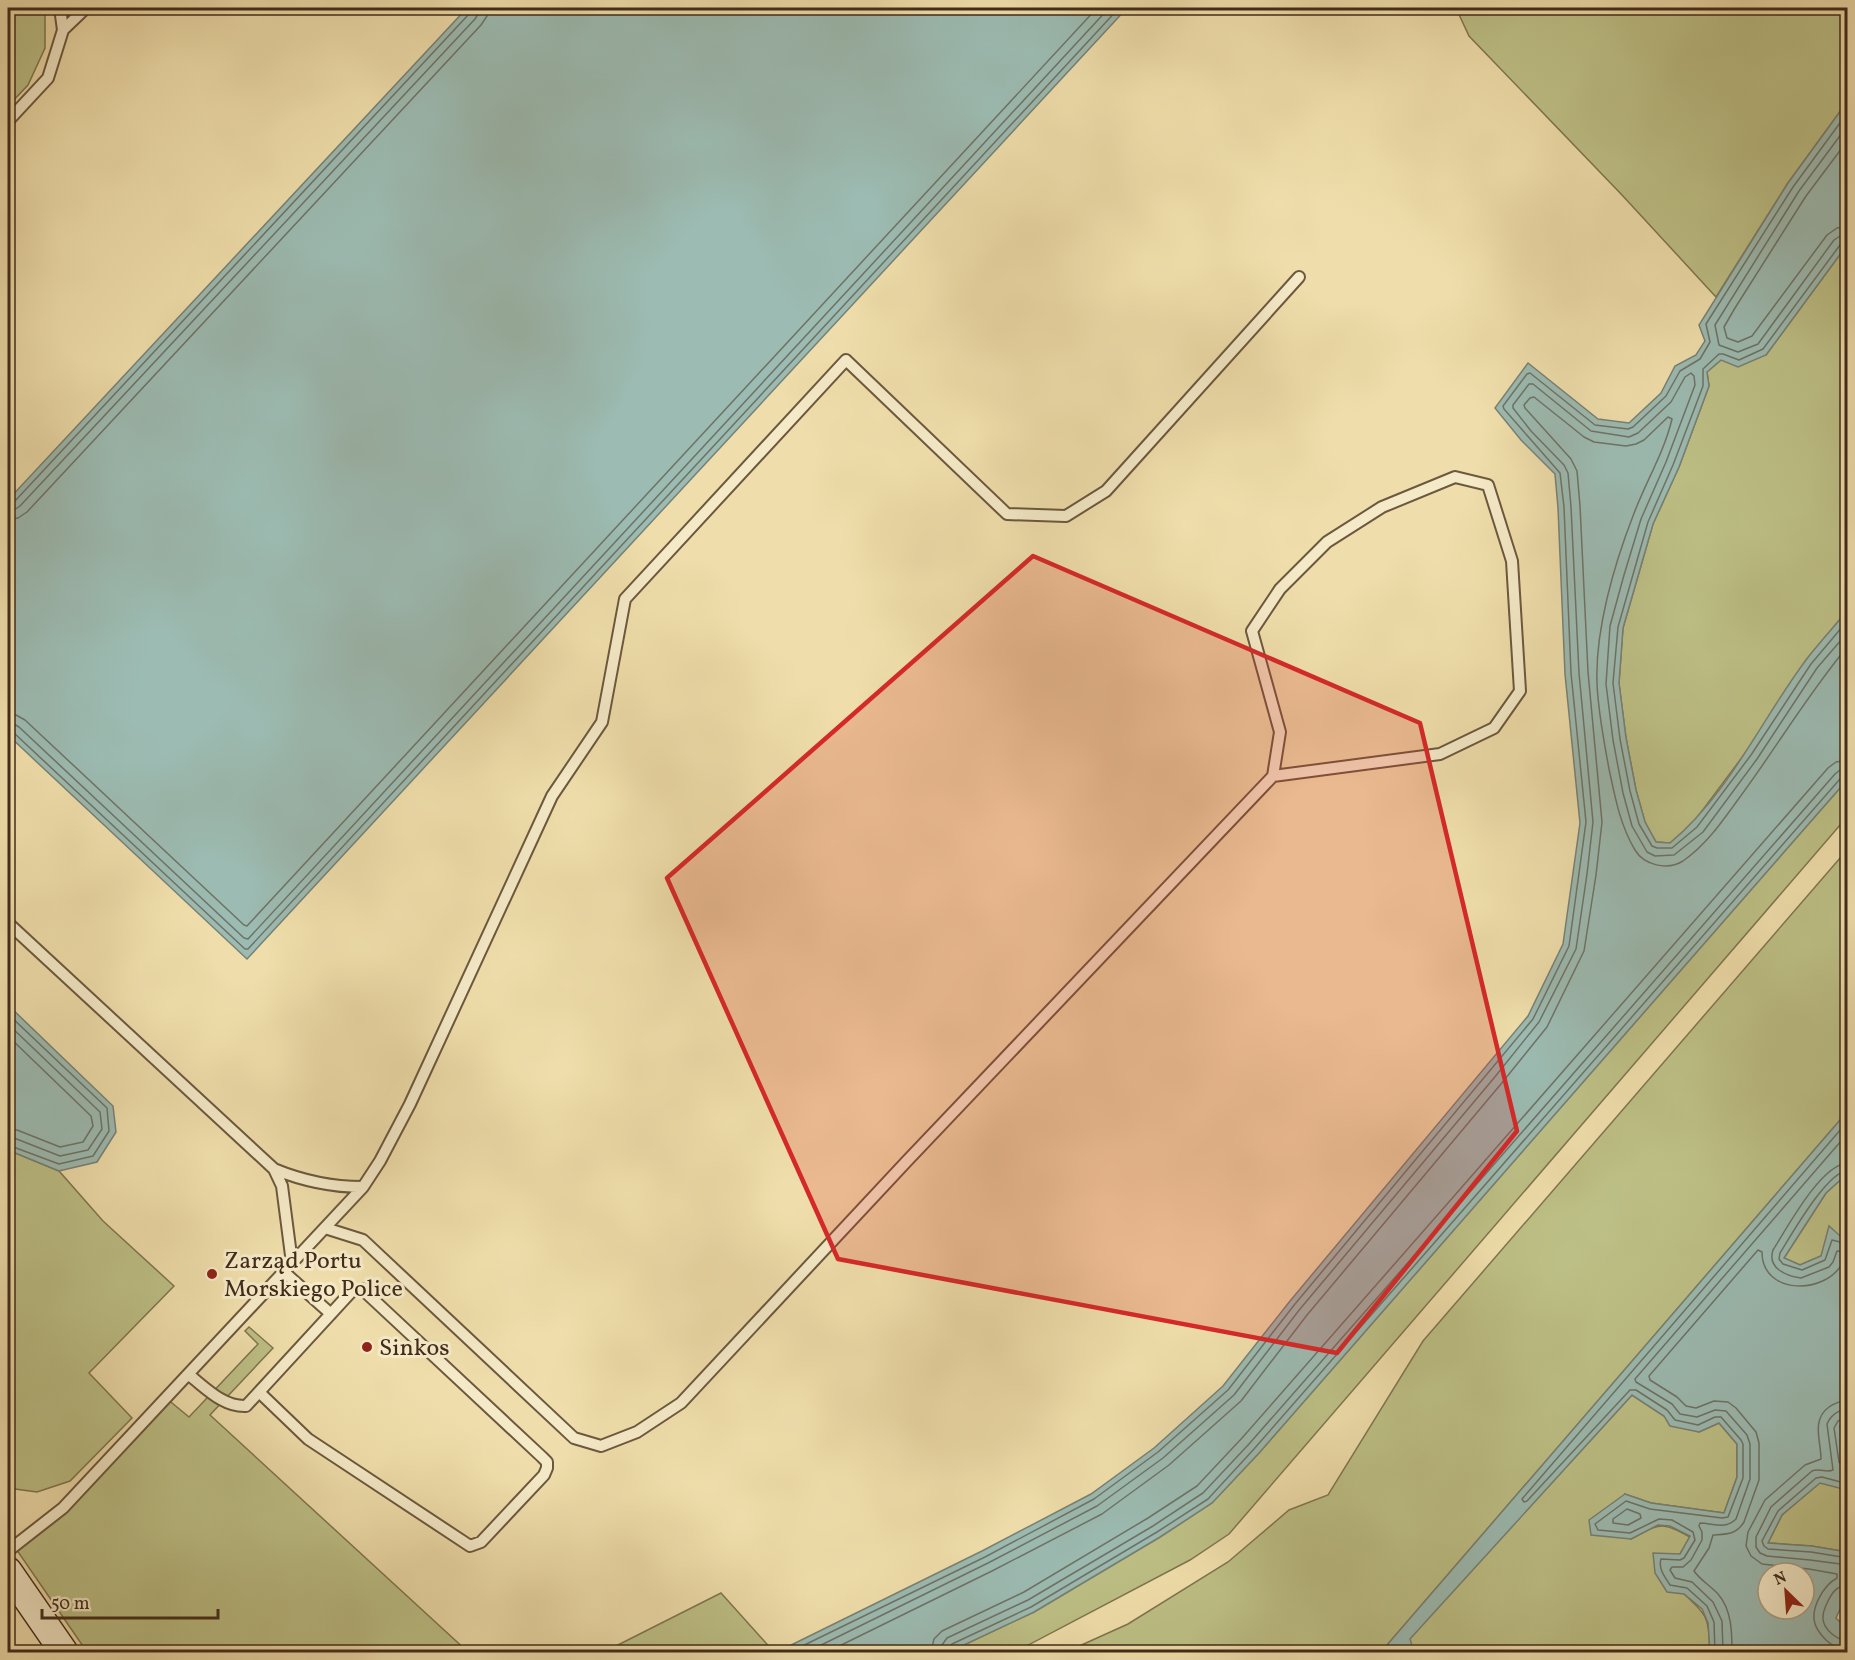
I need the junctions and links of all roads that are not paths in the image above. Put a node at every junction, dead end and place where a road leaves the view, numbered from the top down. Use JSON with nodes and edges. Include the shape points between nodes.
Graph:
{"nodes":[{"id":1,"x":60,"y":8,"type":"edge"},
{"id":2,"x":86,"y":8,"type":"edge"},
{"id":3,"x":63,"y":30,"type":"junction"},
{"id":4,"x":8,"y":122,"type":"edge"},
{"id":5,"x":1299,"y":277,"type":"dead end"},
{"id":6,"x":1273,"y":776,"type":"junction"},
{"id":7,"x":8,"y":923,"type":"edge"},
{"id":8,"x":274,"y":1169,"type":"junction"},
{"id":9,"x":363,"y":1187,"type":"junction"},
{"id":10,"x":325,"y":1228,"type":"junction"},
{"id":11,"x":288,"y":1267,"type":"junction"},
{"id":12,"x":331,"y":1314,"type":"junction"},
{"id":13,"x":189,"y":1375,"type":"junction"},
{"id":14,"x":259,"y":1392,"type":"junction"},
{"id":15,"x":8,"y":1551,"type":"edge"},
{"id":16,"x":8,"y":1571,"type":"edge"},
{"id":17,"x":64,"y":1653,"type":"edge"}],
"edges":[{"from":1,"to":3,"type":"lane"},
{"from":2,"to":3,"type":"lane"},
{"from":3,"to":4,"type":"lane","via":[[48,78]]},
{"from":5,"to":9,"type":"lane","via":[[1106,491],[1066,516],[1007,514],[846,360],[625,599],[602,723],[552,796],[410,1104]]},
{"from":6,"to":6,"type":"lane","via":[[1280,732],[1252,631],[1280,589],[1327,542],[1382,507],[1455,477],[1488,484],[1512,561],[1520,691],[1494,728],[1440,754]]},
{"from":6,"to":10,"type":"lane","via":[[681,1403],[637,1432],[601,1446],[574,1438],[363,1240]]},
{"from":7,"to":8,"type":"lane"},
{"from":8,"to":9,"type":"lane","via":[[316,1183]]},
{"from":8,"to":11,"type":"lane","via":[[282,1186]]},
{"from":9,"to":10,"type":"lane"},
{"from":10,"to":11,"type":"lane"},
{"from":11,"to":12,"type":"lane"},
{"from":11,"to":13,"type":"lane"},
{"from":12,"to":14,"type":"lane"},
{"from":12,"to":14,"type":"lane","via":[[351,1292],[362,1289],[548,1462],[544,1475],[481,1542],[470,1546],[308,1439]]},
{"from":13,"to":14,"type":"lane","via":[[222,1401],[237,1406],[246,1406]]},
{"from":13,"to":15,"type":"lane","via":[[63,1508]]},
{"from":16,"to":17,"type":"main road"}]}
